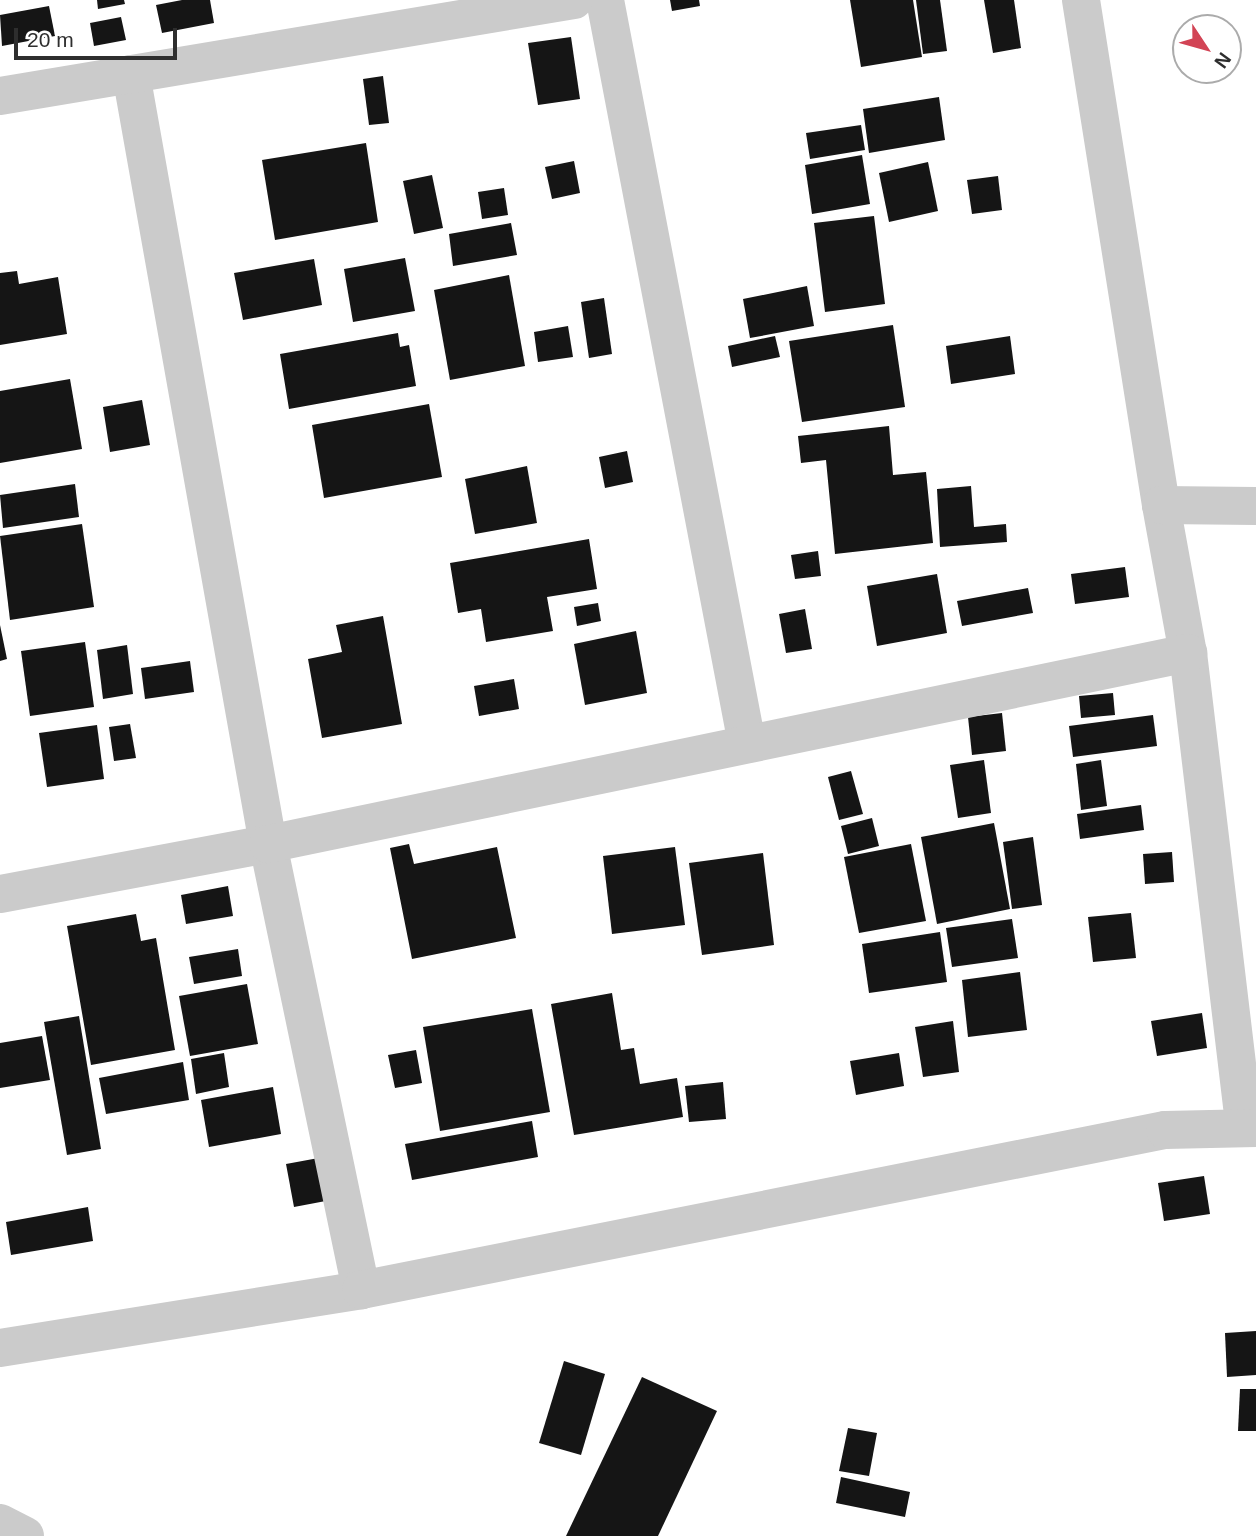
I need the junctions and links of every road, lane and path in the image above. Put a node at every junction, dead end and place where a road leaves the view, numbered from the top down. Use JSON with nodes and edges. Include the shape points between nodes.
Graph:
{"nodes":[{"id":1,"x":574,"y":0,"type":"edge"},
{"id":2,"x":606,"y":0,"type":"edge"},
{"id":3,"x":1081,"y":0,"type":"edge"},
{"id":4,"x":131,"y":74,"type":"junction"},
{"id":5,"x":0,"y":96,"type":"edge"},
{"id":6,"x":1161,"y":505,"type":"junction"},
{"id":7,"x":1256,"y":506,"type":"edge"},
{"id":8,"x":1188,"y":653,"type":"junction"},
{"id":9,"x":747,"y":744,"type":"junction"},
{"id":10,"x":268,"y":844,"type":"junction"},
{"id":11,"x":0,"y":894,"type":"edge"},
{"id":12,"x":1250,"y":1127,"type":"edge"},
{"id":13,"x":361,"y":1290,"type":"junction"},
{"id":14,"x":0,"y":1348,"type":"edge"},
{"id":15,"x":0,"y":1522,"type":"edge"},
{"id":16,"x":25,"y":1536,"type":"edge"}],
"edges":[{"from":1,"to":4,"type":"street"},
{"from":2,"to":9,"type":"street"},
{"from":3,"to":6,"type":"street"},
{"from":4,"to":5,"type":"street"},
{"from":4,"to":10,"type":"street"},
{"from":6,"to":7,"type":"street"},
{"from":6,"to":8,"type":"street"},
{"from":8,"to":9,"type":"street"},
{"from":8,"to":12,"type":"street"},
{"from":9,"to":10,"type":"street"},
{"from":10,"to":11,"type":"street"},
{"from":10,"to":13,"type":"street"},
{"from":12,"to":13,"type":"street","via":[[1165,1130]]},
{"from":13,"to":14,"type":"street"},
{"from":15,"to":16,"type":"street"}]}
